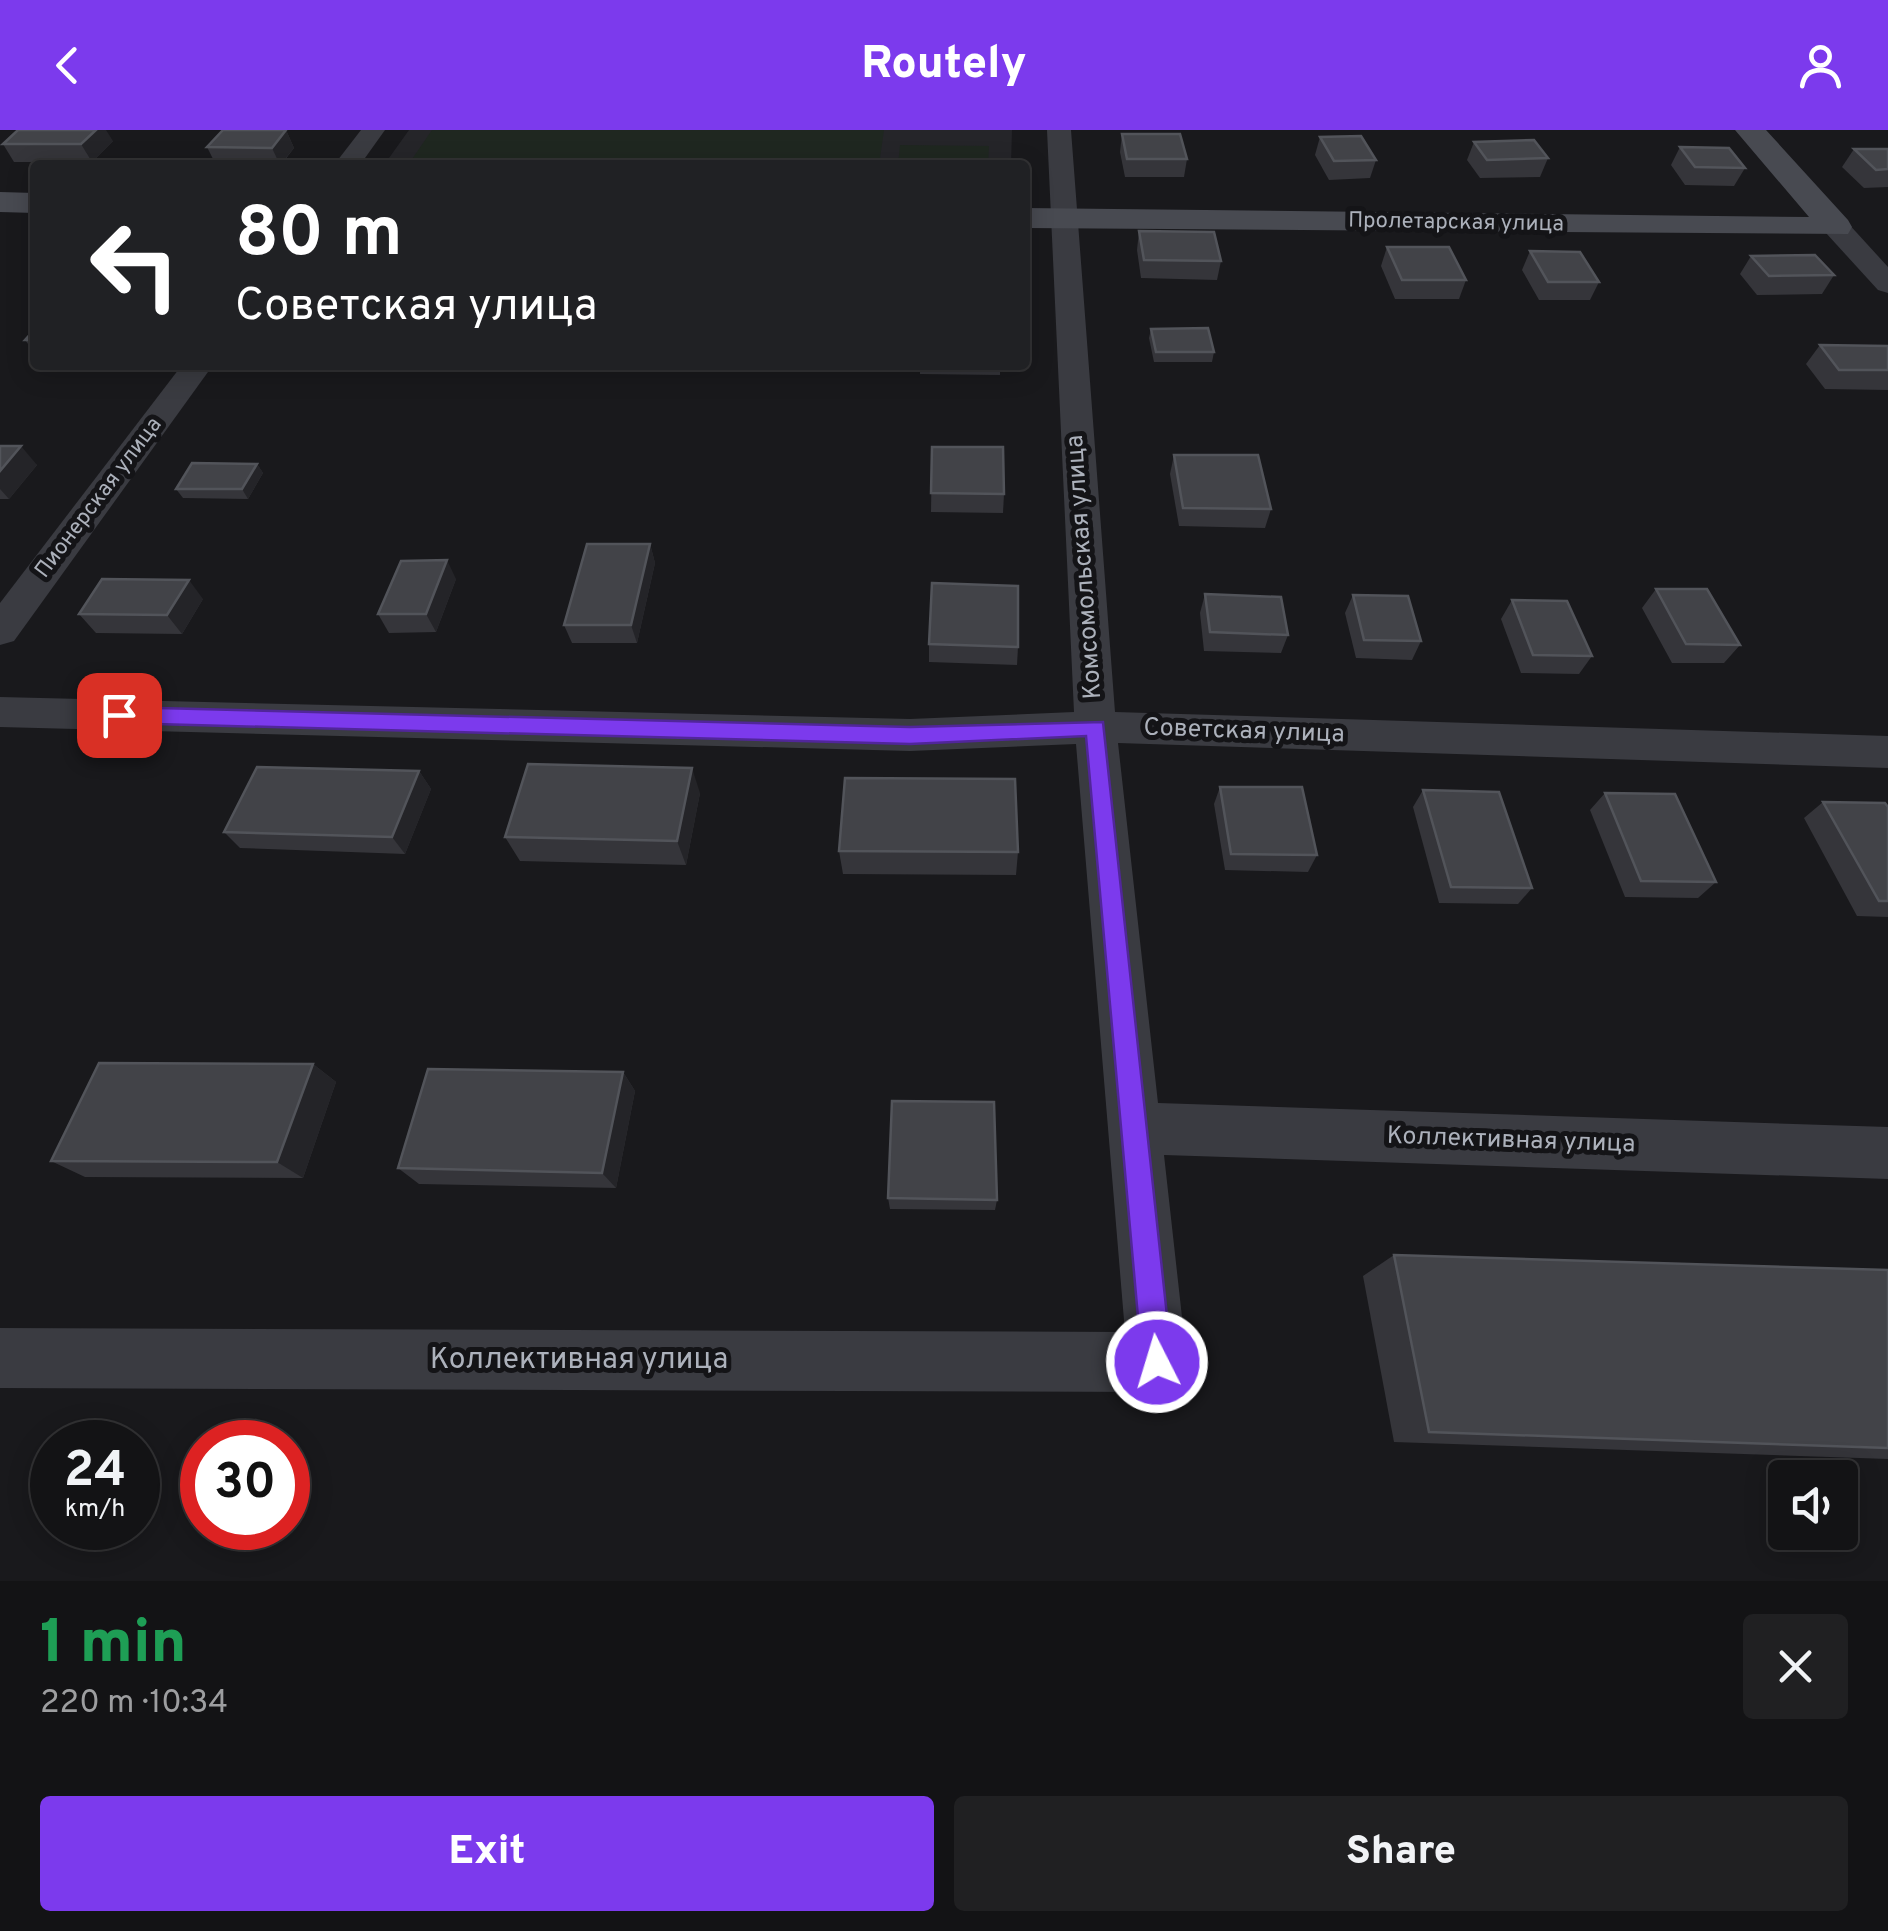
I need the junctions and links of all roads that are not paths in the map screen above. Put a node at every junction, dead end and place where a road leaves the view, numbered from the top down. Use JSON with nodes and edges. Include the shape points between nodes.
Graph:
{"nodes":[{"id":1,"x":374,"y":130,"type":"edge"},
{"id":2,"x":1058,"y":130,"type":"edge"},
{"id":3,"x":1750,"y":130,"type":"edge"},
{"id":4,"x":351,"y":160,"type":"edge"},
{"id":5,"x":0,"y":202,"type":"edge"},
{"id":6,"x":30,"y":202,"type":"edge"},
{"id":7,"x":1044,"y":218,"type":"edge"},
{"id":8,"x":1836,"y":227,"type":"junction"},
{"id":9,"x":1871,"y":227,"type":"dead end"},
{"id":10,"x":1888,"y":284,"type":"edge"},
{"id":11,"x":194,"y":370,"type":"edge"},
{"id":12,"x":0,"y":631,"type":"edge"},
{"id":13,"x":0,"y":712,"type":"edge"},
{"id":14,"x":1095,"y":727,"type":"junction"},
{"id":15,"x":1888,"y":752,"type":"edge"},
{"id":16,"x":1134,"y":1128,"type":"junction"},
{"id":17,"x":1888,"y":1153,"type":"edge"},
{"id":18,"x":0,"y":1358,"type":"edge"},
{"id":19,"x":1157,"y":1362,"type":"joint"}],
"edges":[{"from":1,"to":4,"type":"street"},
{"from":2,"to":7,"type":"street","name":"Комсомольская улица"},
{"from":3,"to":8,"type":"street"},
{"from":5,"to":6,"type":"street"},
{"from":7,"to":8,"type":"street","name":"Пролетарская улица"},
{"from":7,"to":14,"type":"street","name":"Комсомольская улица"},
{"from":8,"to":9,"type":"street","name":"Пролетарская улица"},
{"from":8,"to":10,"type":"street"},
{"from":11,"to":12,"type":"street","name":"Пионерская улица"},
{"from":13,"to":14,"type":"street","name":"Советская улица","via":[[910,736]]},
{"from":14,"to":15,"type":"street","name":"Советская улица"},
{"from":14,"to":16,"type":"street","name":"Комсомольская улица"},
{"from":16,"to":17,"type":"street","name":"Коллективная улица"},
{"from":16,"to":19,"type":"street","name":"Комсомольская улица"},
{"from":18,"to":19,"type":"street","name":"Коллективная улица"}]}
